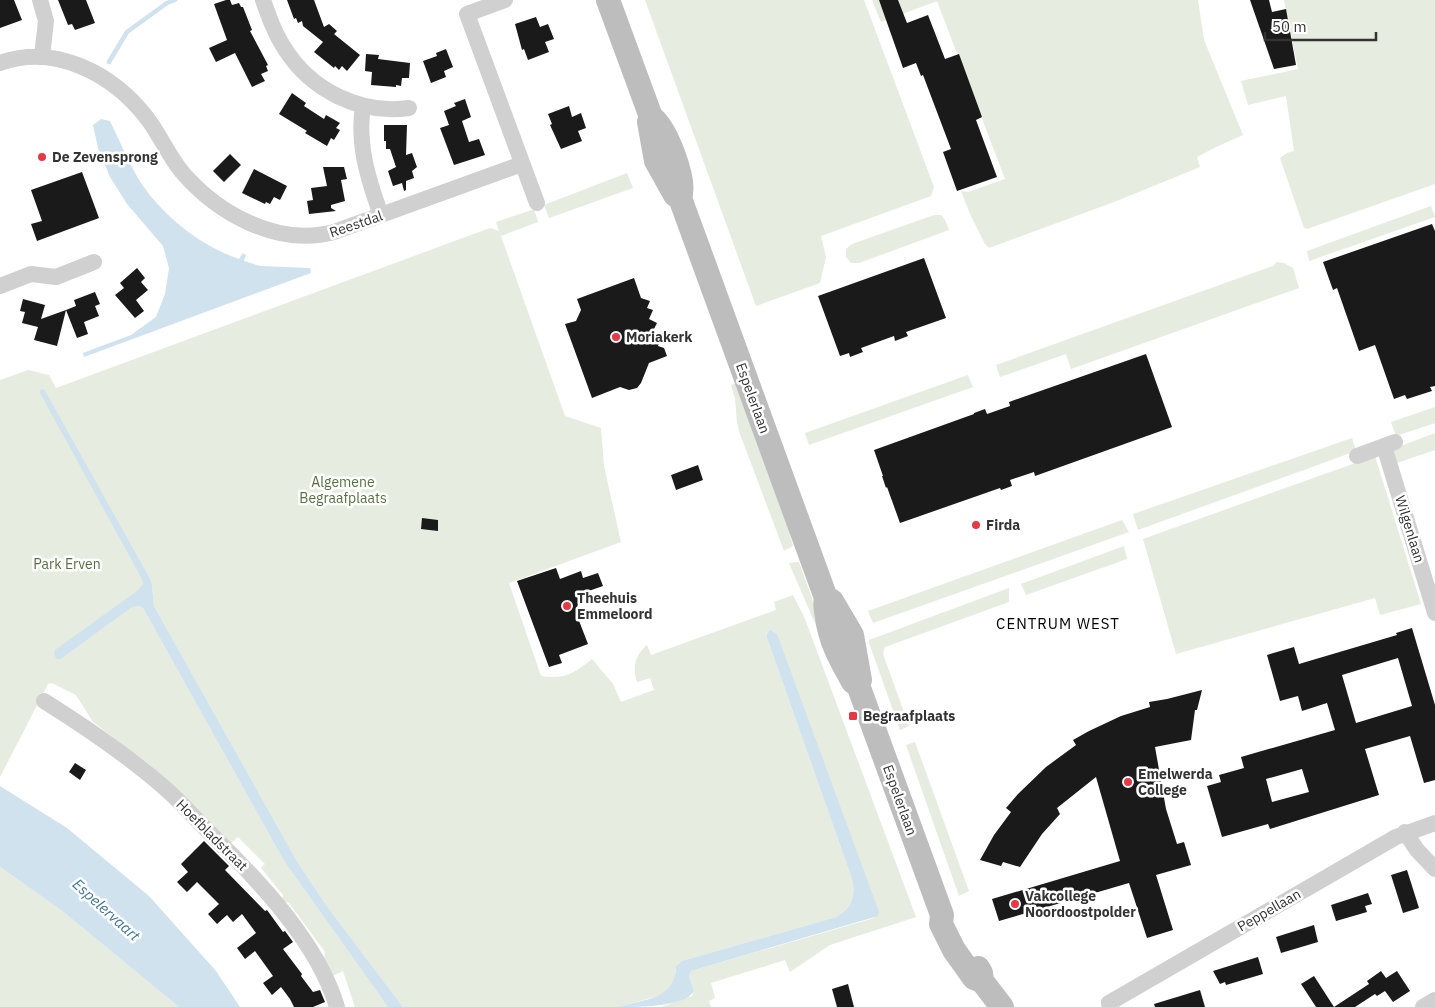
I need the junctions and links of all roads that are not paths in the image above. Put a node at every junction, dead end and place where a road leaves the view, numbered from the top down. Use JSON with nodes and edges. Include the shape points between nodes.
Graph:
{"nodes":[{"id":1,"x":40,"y":0,"type":"edge"},
{"id":2,"x":264,"y":0,"type":"edge"},
{"id":3,"x":505,"y":0,"type":"edge"},
{"id":4,"x":608,"y":0,"type":"edge"},
{"id":5,"x":42,"y":56,"type":"junction"},
{"id":6,"x":0,"y":63,"type":"edge"},
{"id":7,"x":363,"y":106,"type":"junction"},
{"id":8,"x":409,"y":108,"type":"dead end"},
{"id":9,"x":522,"y":164,"type":"junction"},
{"id":10,"x":537,"y":203,"type":"dead end"},
{"id":11,"x":381,"y":215,"type":"junction"},
{"id":12,"x":94,"y":262,"type":"dead end"},
{"id":13,"x":0,"y":286,"type":"edge"},
{"id":14,"x":1357,"y":456,"type":"dead end"},
{"id":15,"x":1435,"y":613,"type":"edge"},
{"id":16,"x":44,"y":701,"type":"dead end"},
{"id":17,"x":1435,"y":823,"type":"edge"},
{"id":18,"x":1405,"y":832,"type":"junction"},
{"id":19,"x":1435,"y":870,"type":"edge"},
{"id":20,"x":1435,"y":1000,"type":"edge"},
{"id":21,"x":337,"y":1007,"type":"edge"},
{"id":22,"x":1002,"y":1007,"type":"edge"},
{"id":23,"x":1110,"y":1007,"type":"edge"},
{"id":24,"x":1423,"y":1007,"type":"edge"}],
"edges":[{"from":1,"to":5,"type":"street","via":[[46,21]]},
{"from":2,"to":7,"type":"street","via":[[280,40],[303,72],[331,92]]},
{"from":3,"to":9,"type":"street","via":[[467,14]]},
{"from":4,"to":22,"type":"main road","name":"Espelerlaan","via":[[651,117],[656,120],[674,154],[683,192],[680,198],[826,598],[824,604],[830,638],[853,682],[858,685],[942,915],[941,924],[974,978],[982,982]]},
{"from":5,"to":6,"type":"street","name":"Reestdal","via":[[23,56]]},
{"from":5,"to":11,"type":"street","name":"Reestdal","via":[[82,66],[118,88],[147,118],[172,159],[194,185],[247,222],[293,236],[314,236]]},
{"from":7,"to":8,"type":"street"},
{"from":7,"to":11,"type":"street","via":[[363,158]]},
{"from":9,"to":10,"type":"street"},
{"from":9,"to":11,"type":"street","name":"Reestdal"},
{"from":12,"to":13,"type":"street","via":[[56,277],[31,274]]},
{"from":14,"to":15,"type":"street","name":"Wilgenlaan","via":[[1390,444]]},
{"from":16,"to":21,"type":"street","name":"Hoefbladstraat","via":[[103,739],[166,789],[247,870],[310,949],[330,985]]},
{"from":17,"to":18,"type":"street","name":"Peppellaan"},
{"from":18,"to":19,"type":"street"},
{"from":18,"to":23,"type":"street","name":"Peppellaan","via":[[1109,1003]]},
{"from":20,"to":24,"type":"street"}]}
